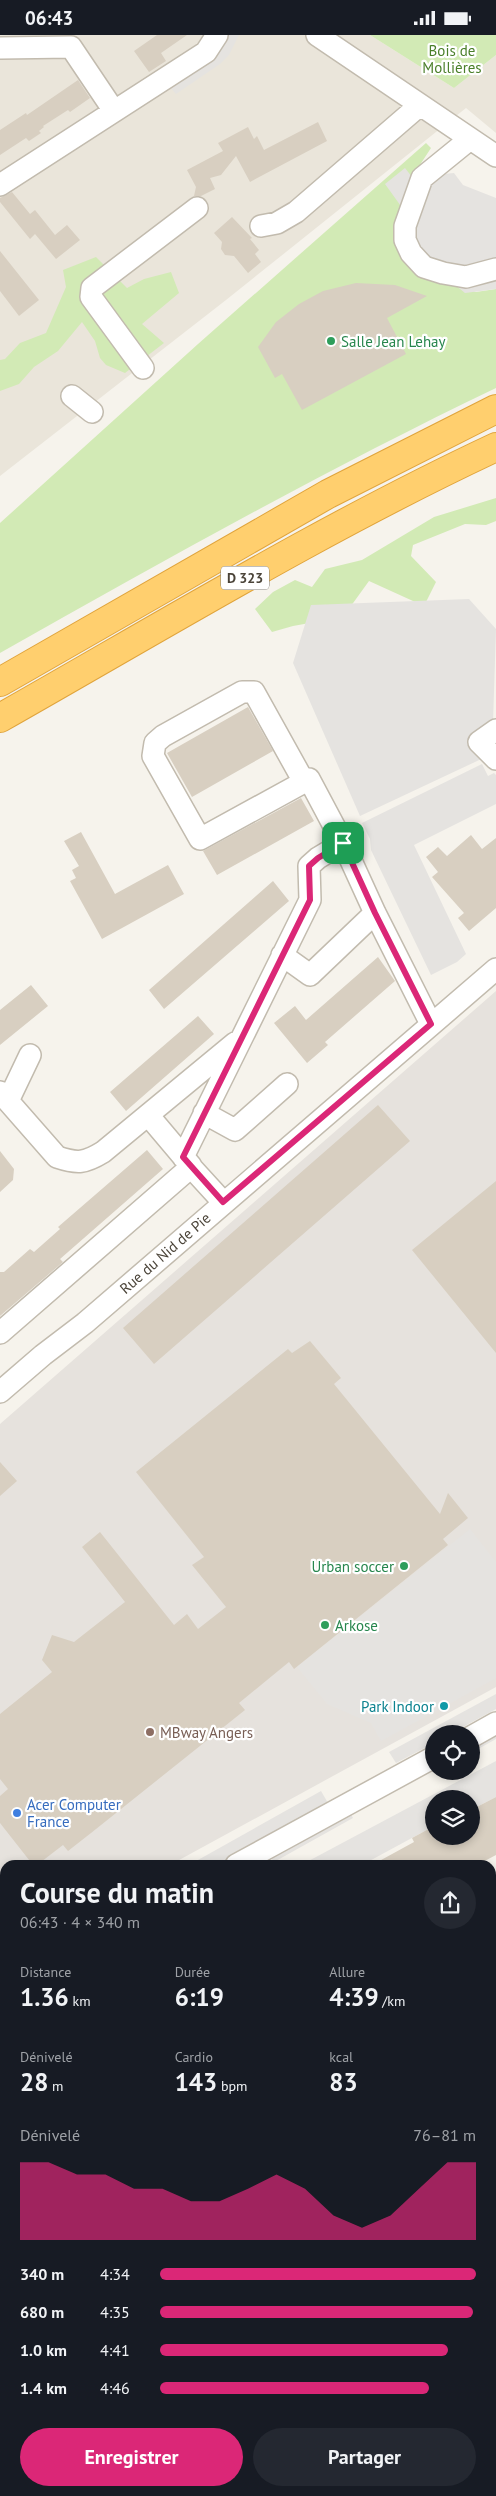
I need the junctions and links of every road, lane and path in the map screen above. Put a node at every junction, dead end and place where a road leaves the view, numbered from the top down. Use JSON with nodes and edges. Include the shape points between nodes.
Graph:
{"nodes":[{"id":1,"x":217,"y":35,"type":"edge"},
{"id":2,"x":317,"y":35,"type":"edge"},
{"id":3,"x":0,"y":48,"type":"edge"},
{"id":4,"x":420,"y":105,"type":"junction"},
{"id":5,"x":114,"y":111,"type":"junction"},
{"id":6,"x":470,"y":139,"type":"junction"},
{"id":7,"x":496,"y":156,"type":"edge"},
{"id":8,"x":0,"y":185,"type":"edge"},
{"id":9,"x":197,"y":208,"type":"dead end"},
{"id":10,"x":261,"y":226,"type":"dead end"},
{"id":11,"x":496,"y":269,"type":"edge"},
{"id":12,"x":143,"y":368,"type":"dead end"},
{"id":13,"x":72,"y":396,"type":"dead end"},
{"id":14,"x":496,"y":409,"type":"edge"},
{"id":15,"x":92,"y":412,"type":"dead end"},
{"id":16,"x":496,"y":447,"type":"edge"},
{"id":17,"x":139,"y":601,"type":"junction"},
{"id":18,"x":0,"y":666,"type":"edge"},
{"id":19,"x":0,"y":682,"type":"edge"},
{"id":20,"x":0,"y":718,"type":"edge"},
{"id":21,"x":496,"y":730,"type":"edge"},
{"id":22,"x":496,"y":759,"type":"edge"},
{"id":23,"x":304,"y":782,"type":"junction"},
{"id":24,"x":343,"y":843,"type":"junction"},
{"id":25,"x":375,"y":913,"type":"junction"},
{"id":26,"x":282,"y":955,"type":"junction"},
{"id":27,"x":496,"y":969,"type":"edge"},
{"id":28,"x":431,"y":1024,"type":"junction"},
{"id":29,"x":240,"y":1038,"type":"junction"},
{"id":30,"x":30,"y":1055,"type":"dead end"},
{"id":31,"x":287,"y":1084,"type":"dead end"},
{"id":32,"x":4,"y":1096,"type":"edge"},
{"id":33,"x":204,"y":1113,"type":"junction"},
{"id":34,"x":148,"y":1115,"type":"junction"},
{"id":35,"x":187,"y":1162,"type":"junction"},
{"id":36,"x":223,"y":1202,"type":"junction"},
{"id":37,"x":85,"y":1323,"type":"junction"},
{"id":38,"x":0,"y":1333,"type":"edge"},
{"id":39,"x":0,"y":1392,"type":"edge"},
{"id":40,"x":0,"y":1402,"type":"edge"},
{"id":41,"x":496,"y":1723,"type":"edge"},
{"id":42,"x":480,"y":1732,"type":"edge"},
{"id":43,"x":425,"y":1762,"type":"edge"},
{"id":44,"x":245,"y":1860,"type":"edge"}],
"edges":[{"from":1,"to":5,"type":"street","via":[[206,52]]},
{"from":2,"to":4,"type":"street"},
{"from":3,"to":5,"type":"street","via":[[71,47]]},
{"from":4,"to":6,"type":"street"},
{"from":4,"to":10,"type":"street","via":[[296,212],[277,223]]},
{"from":5,"to":8,"type":"street"},
{"from":6,"to":7,"type":"street"},
{"from":6,"to":11,"type":"street","via":[[422,178],[405,227],[405,240],[411,253],[424,267],[466,277]]},
{"from":9,"to":12,"type":"street","via":[[92,288],[90,297]]},
{"from":13,"to":15,"type":"street"},
{"from":14,"to":17,"type":"highway","number":"D 323","via":[[328,494]]},
{"from":16,"to":20,"type":"highway","number":"D 323","via":[[306,544]]},
{"from":17,"to":18,"type":"highway","via":[[90,618]]},
{"from":17,"to":19,"type":"highway","number":"D 323"},
{"from":21,"to":22,"type":"street","via":[[479,742]]},
{"from":23,"to":23,"type":"street","via":[[200,839],[153,756],[155,743],[242,691],[254,692]]},
{"from":23,"to":24,"type":"street","via":[[309,779]]},
{"from":24,"to":25,"type":"street"},
{"from":24,"to":26,"type":"street","via":[[309,866],[310,900]]},
{"from":25,"to":26,"type":"street","via":[[310,975]]},
{"from":25,"to":28,"type":"street"},
{"from":26,"to":29,"type":"street"},
{"from":27,"to":28,"type":"street","name":"Rue du Nid de Pie"},
{"from":28,"to":36,"type":"street","name":"Rue du Nid de Pie"},
{"from":29,"to":33,"type":"street"},
{"from":29,"to":34,"type":"street"},
{"from":30,"to":32,"type":"street"},
{"from":31,"to":33,"type":"street","via":[[235,1130]]},
{"from":32,"to":34,"type":"street","via":[[57,1157],[70,1162],[86,1162],[103,1152]]},
{"from":33,"to":35,"type":"street"},
{"from":34,"to":35,"type":"street"},
{"from":35,"to":36,"type":"street"},
{"from":35,"to":38,"type":"street"},
{"from":36,"to":37,"type":"street","name":"Rue du Nid de Pie"},
{"from":37,"to":39,"type":"street","name":"Rue du Nid de Pie"},
{"from":37,"to":40,"type":"street","name":"Rue du Nid de Pie"},
{"from":41,"to":42,"type":"street"},
{"from":43,"to":44,"type":"street"}]}
